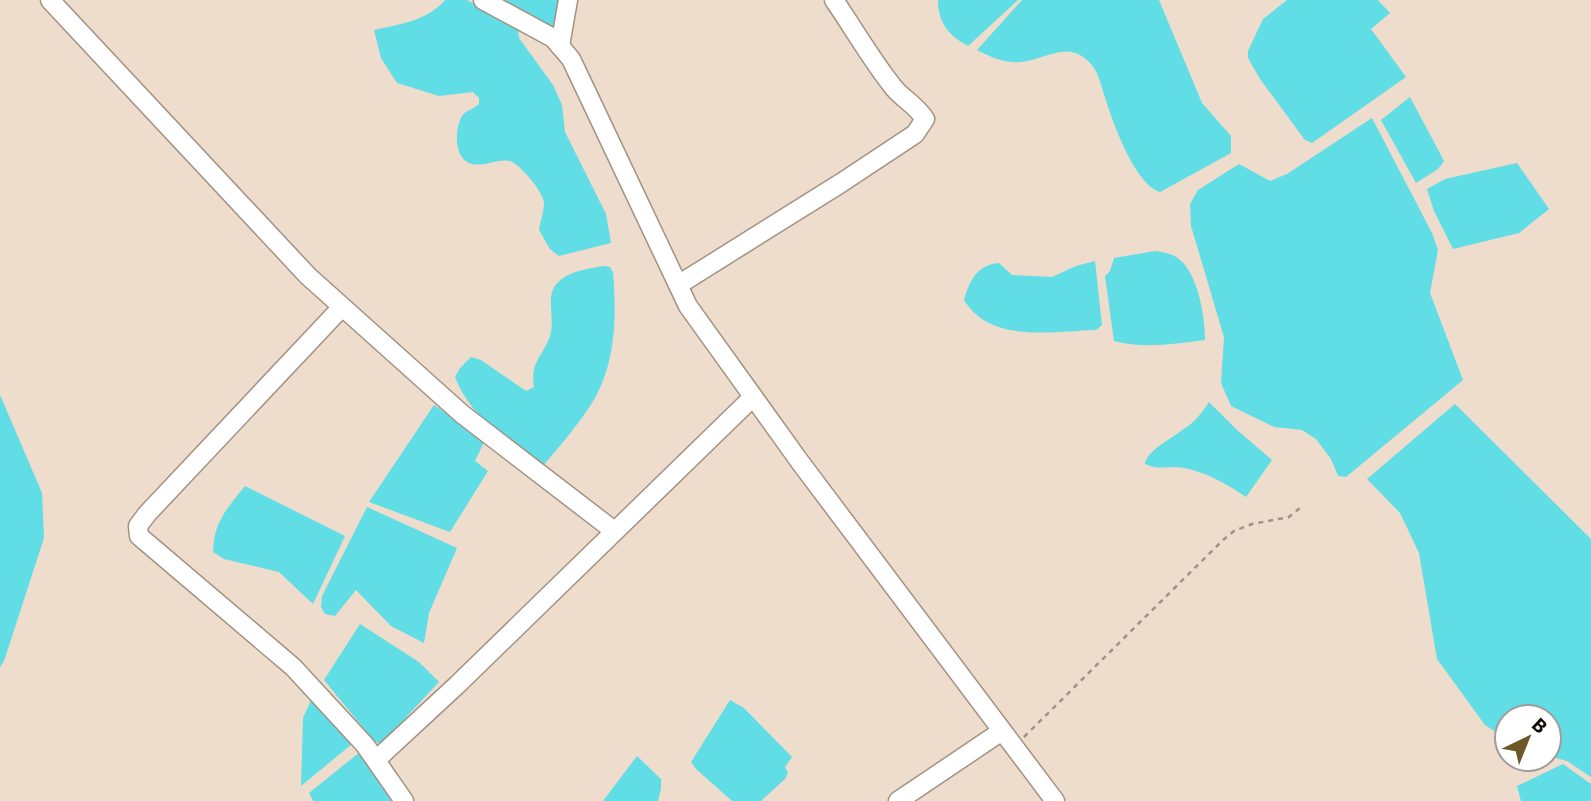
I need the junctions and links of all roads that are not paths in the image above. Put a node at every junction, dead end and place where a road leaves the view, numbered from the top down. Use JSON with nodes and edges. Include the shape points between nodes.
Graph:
{"nodes":[{"id":1,"x":50,"y":0,"type":"edge"},
{"id":2,"x":483,"y":0,"type":"edge"},
{"id":3,"x":568,"y":0,"type":"edge"},
{"id":4,"x":834,"y":0,"type":"edge"},
{"id":5,"x":560,"y":46,"type":"junction"},
{"id":6,"x":678,"y":285,"type":"junction"},
{"id":7,"x":341,"y":307,"type":"junction"},
{"id":8,"x":753,"y":397,"type":"junction"},
{"id":9,"x":613,"y":530,"type":"junction"},
{"id":10,"x":1002,"y":731,"type":"junction"},
{"id":11,"x":376,"y":760,"type":"junction"},
{"id":12,"x":404,"y":801,"type":"edge"},
{"id":13,"x":898,"y":801,"type":"edge"},
{"id":14,"x":1055,"y":801,"type":"edge"}],
"edges":[{"from":1,"to":7,"type":"street"},
{"from":2,"to":5,"type":"street","via":[[547,34]]},
{"from":3,"to":5,"type":"street"},
{"from":4,"to":6,"type":"street","via":[[895,90],[920,111],[925,120],[922,127]]},
{"from":5,"to":6,"type":"street","via":[[576,70]]},
{"from":6,"to":8,"type":"street"},
{"from":7,"to":9,"type":"street","via":[[462,414]]},
{"from":7,"to":11,"type":"street","via":[[138,526],[139,537],[293,667]]},
{"from":8,"to":9,"type":"street"},
{"from":8,"to":10,"type":"street"},
{"from":9,"to":11,"type":"street"},
{"from":10,"to":13,"type":"street"},
{"from":10,"to":14,"type":"street"},
{"from":11,"to":12,"type":"street"}]}
